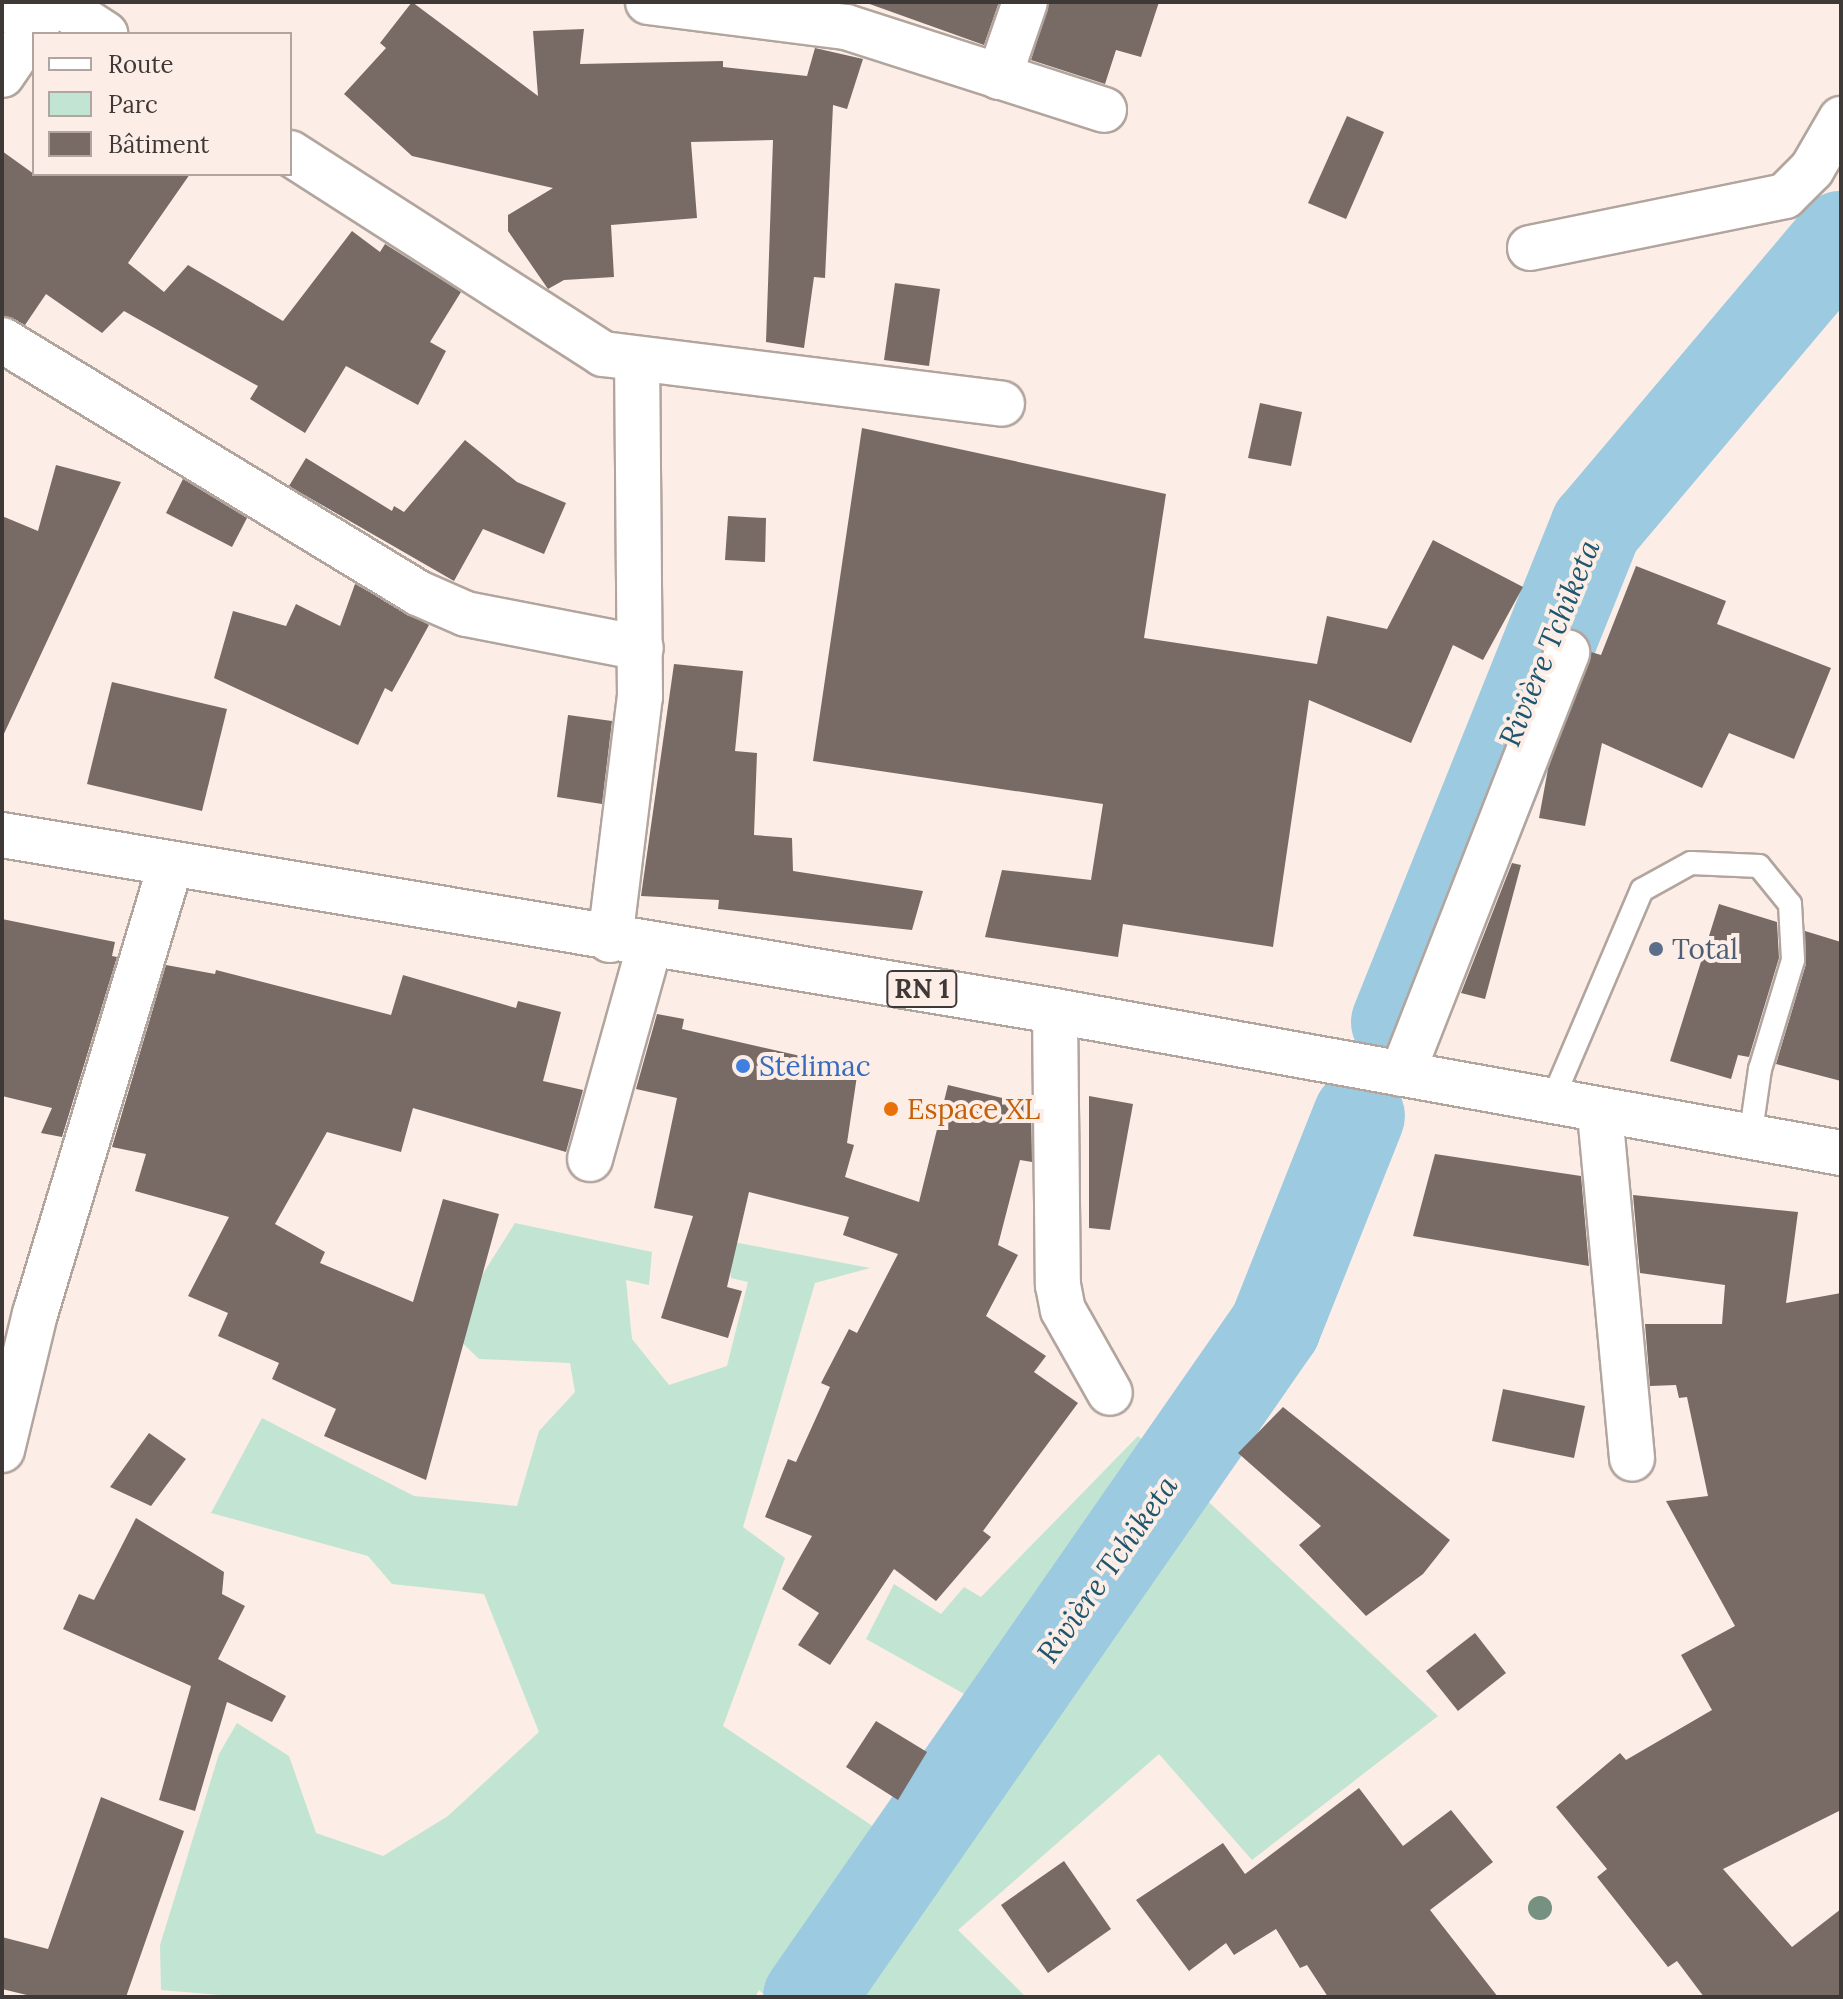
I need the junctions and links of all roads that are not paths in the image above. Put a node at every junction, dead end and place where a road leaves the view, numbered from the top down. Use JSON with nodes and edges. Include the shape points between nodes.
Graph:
{"nodes":[{"id":1,"x":648,"y":2,"type":"edge"},
{"id":2,"x":1025,"y":2,"type":"edge"},
{"id":3,"x":36,"y":8,"type":"edge"},
{"id":4,"x":100,"y":32,"type":"edge"},
{"id":5,"x":2,"y":75,"type":"edge"},
{"id":6,"x":999,"y":77,"type":"junction"},
{"id":7,"x":1104,"y":110,"type":"dead end"},
{"id":8,"x":1841,"y":119,"type":"edge"},
{"id":9,"x":292,"y":154,"type":"edge"},
{"id":10,"x":1530,"y":248,"type":"dead end"},
{"id":11,"x":2,"y":340,"type":"edge"},
{"id":12,"x":637,"y":361,"type":"junction"},
{"id":13,"x":1002,"y":404,"type":"dead end"},
{"id":14,"x":641,"y":648,"type":"junction"},
{"id":15,"x":1567,"y":652,"type":"dead end"},
{"id":16,"x":2,"y":835,"type":"edge"},
{"id":17,"x":171,"y":864,"type":"junction"},
{"id":18,"x":630,"y":942,"type":"junction"},
{"id":19,"x":1055,"y":1011,"type":"junction"},
{"id":20,"x":1402,"y":1074,"type":"junction"},
{"id":21,"x":1551,"y":1103,"type":"junction"},
{"id":22,"x":1600,"y":1113,"type":"junction"},
{"id":23,"x":1750,"y":1138,"type":"junction"},
{"id":24,"x":1841,"y":1153,"type":"edge"},
{"id":25,"x":590,"y":1159,"type":"dead end"},
{"id":26,"x":1110,"y":1393,"type":"dead end"},
{"id":27,"x":2,"y":1450,"type":"edge"},
{"id":28,"x":1632,"y":1459,"type":"dead end"}],
"edges":[{"from":1,"to":6,"type":"main road","via":[[808,18]]},
{"from":2,"to":6,"type":"main road"},
{"from":3,"to":4,"type":"main road"},
{"from":3,"to":5,"type":"main road"},
{"from":6,"to":7,"type":"main road"},
{"from":8,"to":10,"type":"main road","via":[[1812,169],[1785,196]]},
{"from":9,"to":12,"type":"main road","via":[[603,354]]},
{"from":11,"to":14,"type":"main road","via":[[418,593],[466,614]]},
{"from":12,"to":13,"type":"main road"},
{"from":12,"to":14,"type":"main road"},
{"from":14,"to":18,"type":"main road"},
{"from":15,"to":20,"type":"main road"},
{"from":16,"to":17,"type":"main road","number":"RN 1"},
{"from":17,"to":18,"type":"main road","number":"RN 1"},
{"from":17,"to":27,"type":"main road","via":[[35,1314]]},
{"from":18,"to":19,"type":"main road","number":"RN 1"},
{"from":18,"to":25,"type":"main road"},
{"from":19,"to":20,"type":"main road","number":"RN 1"},
{"from":19,"to":26,"type":"main road","via":[[1058,1285],[1063,1310]]},
{"from":20,"to":21,"type":"main road","number":"RN 1"},
{"from":21,"to":22,"type":"main road","number":"RN 1"},
{"from":21,"to":23,"type":"lane","via":[[1642,890],[1691,863],[1759,866],[1790,904],[1793,960],[1760,1069]]},
{"from":22,"to":23,"type":"main road","number":"RN 1"},
{"from":22,"to":28,"type":"main road"},
{"from":23,"to":24,"type":"main road","number":"RN 1"}]}
